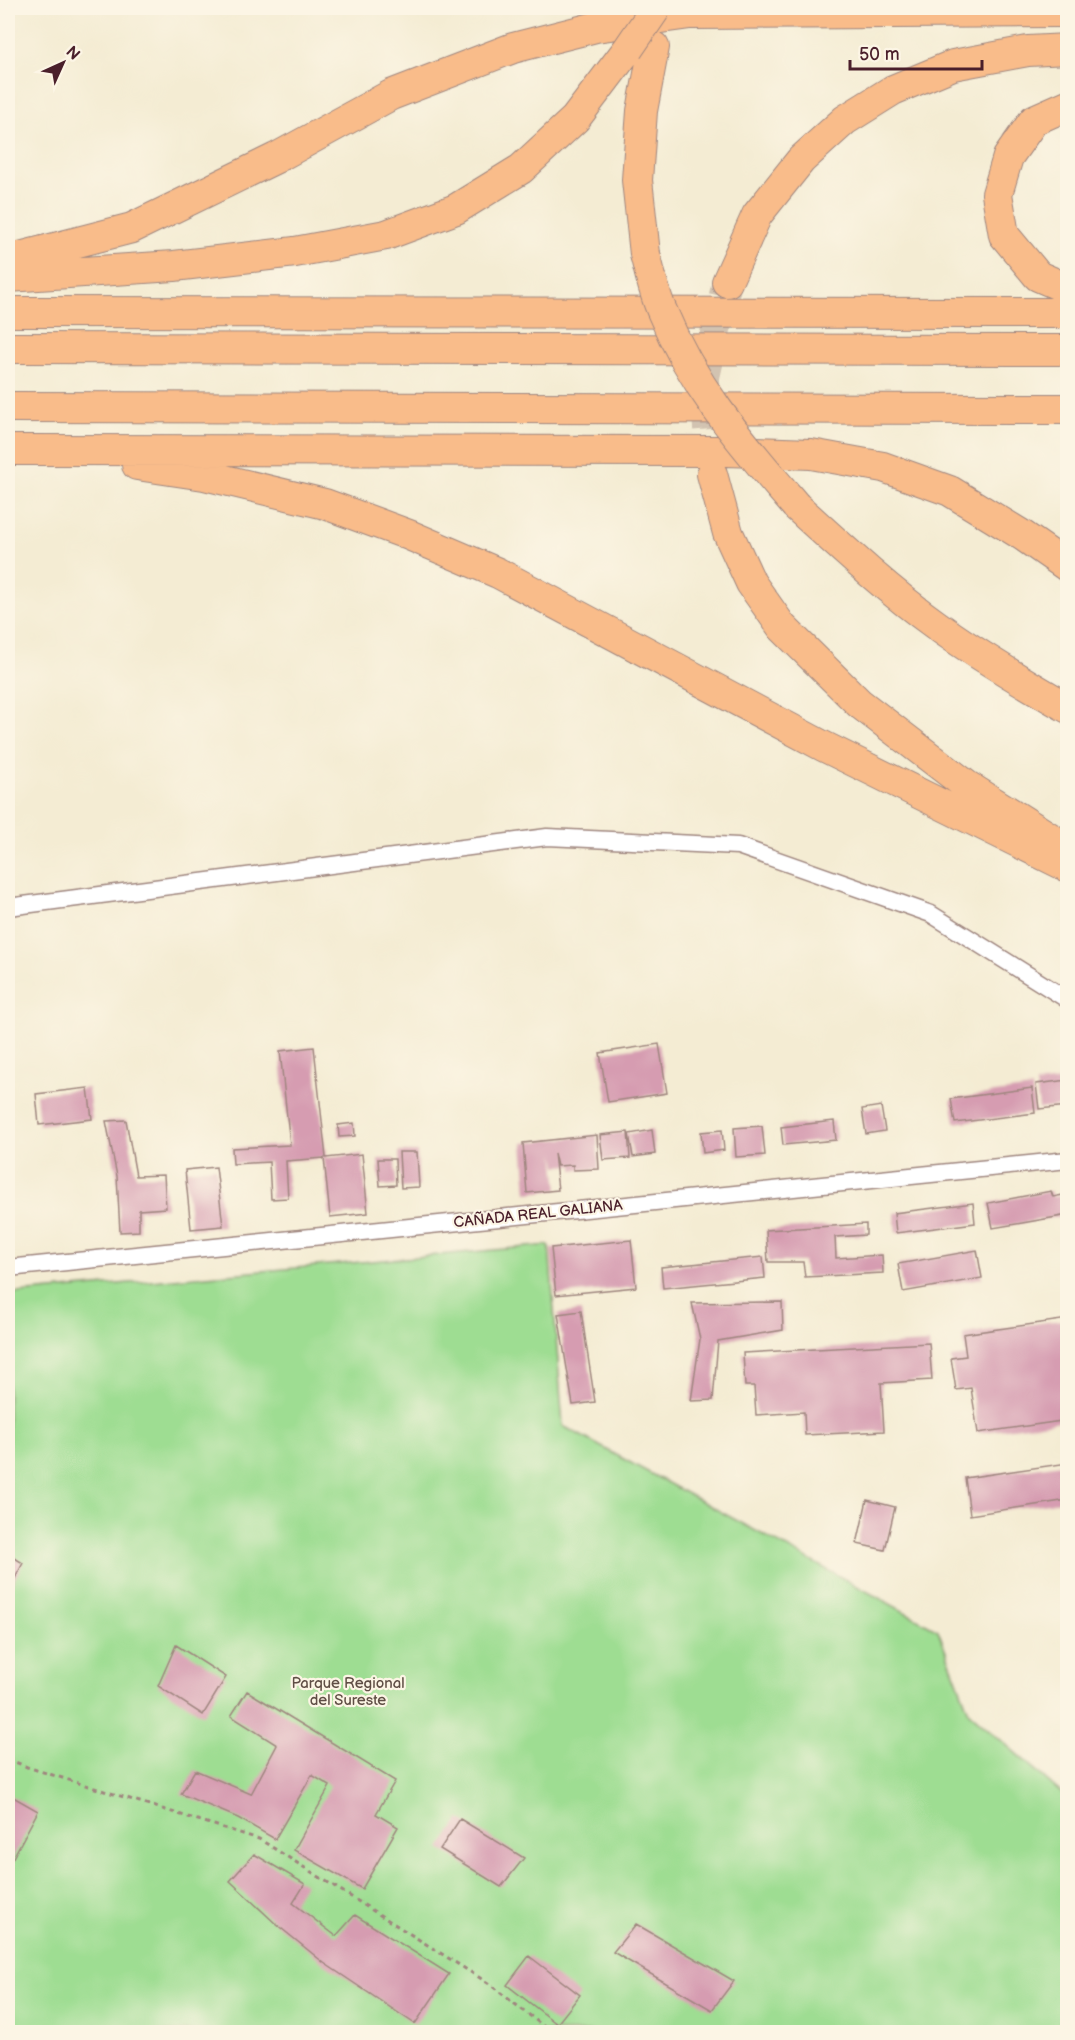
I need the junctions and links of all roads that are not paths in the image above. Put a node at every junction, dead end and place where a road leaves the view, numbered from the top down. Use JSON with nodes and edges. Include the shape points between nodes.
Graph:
{"nodes":[{"id":1,"x":656,"y":8,"type":"edge"},
{"id":2,"x":669,"y":8,"type":"edge"},
{"id":3,"x":1068,"y":12,"type":"edge"},
{"id":4,"x":641,"y":48,"type":"junction"},
{"id":5,"x":1068,"y":50,"type":"edge"},
{"id":6,"x":1068,"y":105,"type":"edge"},
{"id":7,"x":8,"y":260,"type":"edge"},
{"id":8,"x":8,"y":277,"type":"edge"},
{"id":9,"x":726,"y":282,"type":"tunnel mouth"},
{"id":10,"x":1068,"y":289,"type":"edge"},
{"id":11,"x":8,"y":312,"type":"edge"},
{"id":12,"x":1068,"y":313,"type":"edge"},
{"id":13,"x":8,"y":348,"type":"edge"},
{"id":14,"x":1068,"y":350,"type":"edge"},
{"id":15,"x":8,"y":407,"type":"edge"},
{"id":16,"x":1068,"y":409,"type":"edge"},
{"id":17,"x":8,"y":450,"type":"edge"},
{"id":18,"x":73,"y":450,"type":"junction"},
{"id":19,"x":712,"y":474,"type":"tunnel mouth"},
{"id":20,"x":1068,"y":567,"type":"edge"},
{"id":21,"x":1068,"y":708,"type":"edge"},
{"id":22,"x":1068,"y":849,"type":"edge"},
{"id":23,"x":1068,"y":867,"type":"edge"},
{"id":24,"x":8,"y":907,"type":"edge"},
{"id":25,"x":1068,"y":1000,"type":"edge"},
{"id":26,"x":1068,"y":1160,"type":"edge"},
{"id":27,"x":8,"y":1268,"type":"edge"}],
"edges":[{"from":1,"to":4,"type":"highway","bridge":true},
{"from":2,"to":4,"type":"highway"},
{"from":3,"to":7,"type":"highway","via":[[690,14],[596,27],[513,48],[391,95],[276,158],[132,228]]},
{"from":4,"to":8,"type":"highway","via":[[575,119],[521,169],[456,209],[386,236],[295,252],[174,266]]},
{"from":4,"to":21,"type":"highway","bridge":true,"via":[[637,180],[645,254],[661,309],[685,361],[710,402],[796,506],[868,571],[936,625]]},
{"from":5,"to":9,"type":"highway","via":[[1028,51],[953,65],[893,90],[845,120],[801,160],[757,214]]},
{"from":6,"to":10,"type":"highway","via":[[1034,120],[1008,157],[997,194],[1004,235],[1038,276]]},
{"from":11,"to":12,"type":"highway"},
{"from":13,"to":14,"type":"highway"},
{"from":15,"to":16,"type":"highway"},
{"from":17,"to":18,"type":"highway"},
{"from":18,"to":20,"type":"highway","via":[[811,454],[884,467],[950,491]]},
{"from":18,"to":23,"type":"highway","via":[[126,464],[204,475],[325,504],[409,535],[498,573],[823,746]]},
{"from":19,"to":22,"type":"highway","via":[[737,553],[751,583],[782,627],[859,703],[966,785]]},
{"from":24,"to":25,"type":"street","via":[[547,837],[738,846],[931,914]]},
{"from":26,"to":27,"type":"street","name":"CAÑADA REAL GALIANA"}]}
